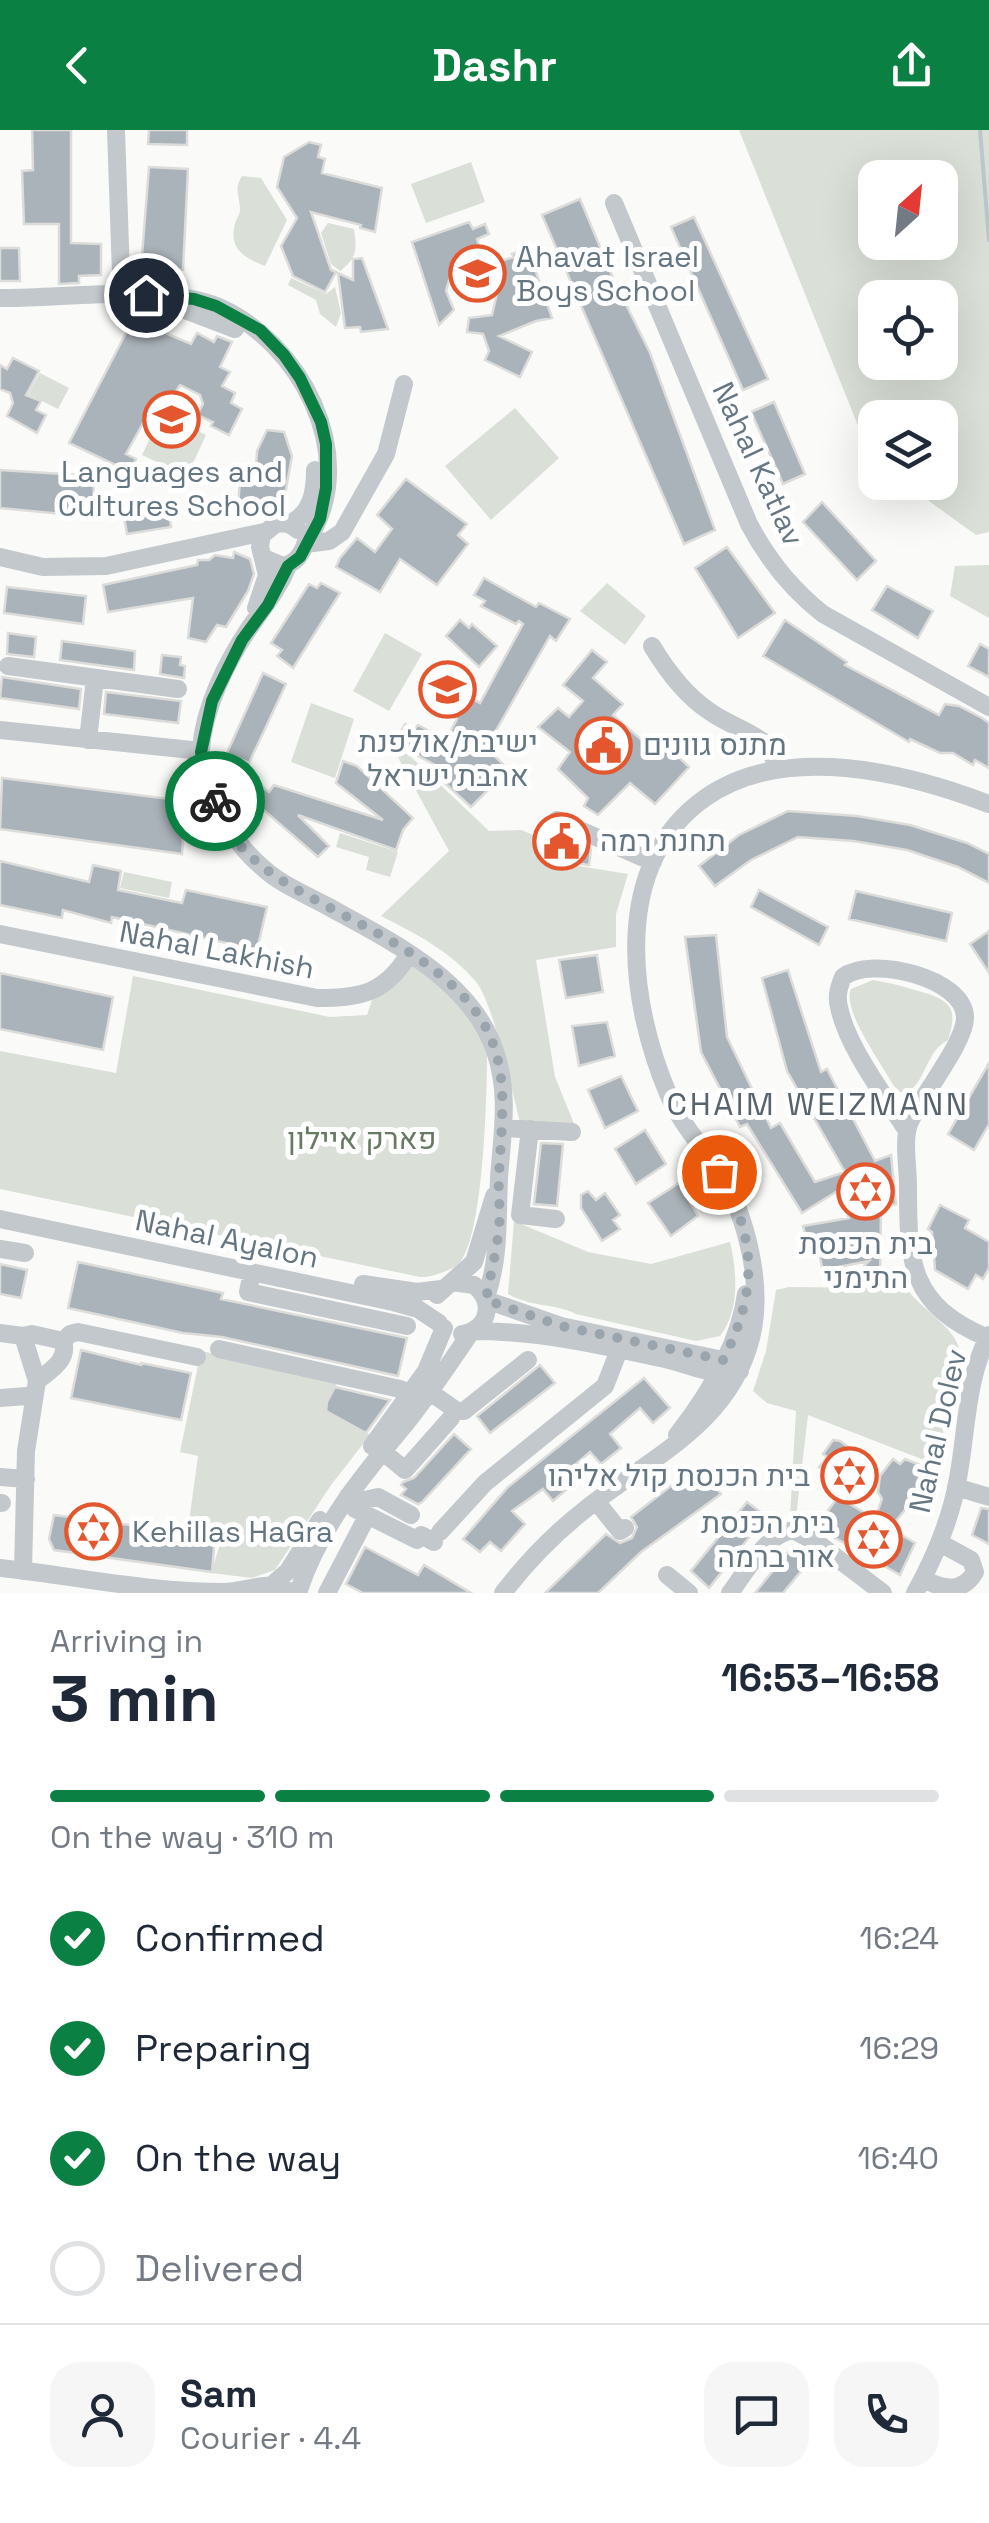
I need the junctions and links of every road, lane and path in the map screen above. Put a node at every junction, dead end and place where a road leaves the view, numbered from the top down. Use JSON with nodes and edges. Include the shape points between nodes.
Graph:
{"nodes":[{"id":1,"x":116,"y":130,"type":"edge"},
{"id":2,"x":614,"y":203,"type":"dead end"},
{"id":3,"x":0,"y":298,"type":"edge"},
{"id":4,"x":122,"y":300,"type":"junction"},
{"id":5,"x":0,"y":310,"type":"edge"},
{"id":6,"x":404,"y":384,"type":"dead end"},
{"id":7,"x":288,"y":524,"type":"junction"},
{"id":8,"x":264,"y":532,"type":"junction"},
{"id":9,"x":217,"y":540,"type":"junction"},
{"id":10,"x":305,"y":544,"type":"junction"},
{"id":11,"x":263,"y":555,"type":"junction"},
{"id":12,"x":0,"y":558,"type":"edge"},
{"id":13,"x":288,"y":566,"type":"junction"},
{"id":14,"x":252,"y":624,"type":"junction"},
{"id":15,"x":652,"y":646,"type":"dead end"},
{"id":16,"x":8,"y":666,"type":"dead end"},
{"id":17,"x":94,"y":678,"type":"junction"},
{"id":18,"x":178,"y":689,"type":"dead end"},
{"id":19,"x":989,"y":706,"type":"edge"},
{"id":20,"x":0,"y":730,"type":"edge"},
{"id":21,"x":88,"y":740,"type":"junction"},
{"id":22,"x":201,"y":752,"type":"junction"},
{"id":23,"x":777,"y":770,"type":"junction"},
{"id":24,"x":989,"y":804,"type":"edge"},
{"id":25,"x":558,"y":820,"type":"dead end"},
{"id":26,"x":653,"y":862,"type":"junction"},
{"id":27,"x":0,"y":934,"type":"edge"},
{"id":28,"x":409,"y":954,"type":"junction"},
{"id":29,"x":920,"y":1102,"type":"junction"},
{"id":30,"x":890,"y":1104,"type":"junction"},
{"id":31,"x":504,"y":1128,"type":"junction"},
{"id":32,"x":530,"y":1129,"type":"junction"},
{"id":33,"x":907,"y":1131,"type":"junction"},
{"id":34,"x":572,"y":1132,"type":"dead end"},
{"id":35,"x":499,"y":1181,"type":"junction"},
{"id":36,"x":556,"y":1218,"type":"dead end"},
{"id":37,"x":1,"y":1219,"type":"edge"},
{"id":38,"x":0,"y":1248,"type":"edge"},
{"id":39,"x":25,"y":1253,"type":"dead end"},
{"id":40,"x":750,"y":1264,"type":"junction"},
{"id":41,"x":252,"y":1272,"type":"junction"},
{"id":42,"x":447,"y":1285,"type":"junction"},
{"id":43,"x":486,"y":1299,"type":"junction"},
{"id":44,"x":441,"y":1325,"type":"junction"},
{"id":45,"x":407,"y":1326,"type":"dead end"},
{"id":46,"x":472,"y":1332,"type":"junction"},
{"id":47,"x":0,"y":1333,"type":"edge"},
{"id":48,"x":23,"y":1336,"type":"junction"},
{"id":49,"x":988,"y":1337,"type":"edge"},
{"id":50,"x":64,"y":1341,"type":"junction"},
{"id":51,"x":219,"y":1349,"type":"dead end"},
{"id":52,"x":620,"y":1350,"type":"junction"},
{"id":53,"x":197,"y":1357,"type":"dead end"},
{"id":54,"x":528,"y":1360,"type":"dead end"},
{"id":55,"x":720,"y":1367,"type":"junction"},
{"id":56,"x":740,"y":1371,"type":"junction"},
{"id":57,"x":32,"y":1388,"type":"junction"},
{"id":58,"x":420,"y":1393,"type":"junction"},
{"id":59,"x":0,"y":1398,"type":"edge"},
{"id":60,"x":451,"y":1418,"type":"dead end"},
{"id":61,"x":382,"y":1451,"type":"junction"},
{"id":62,"x":664,"y":1452,"type":"junction"},
{"id":63,"x":0,"y":1477,"type":"edge"},
{"id":64,"x":26,"y":1479,"type":"junction"},
{"id":65,"x":956,"y":1488,"type":"junction"},
{"id":66,"x":989,"y":1497,"type":"edge"},
{"id":67,"x":596,"y":1502,"type":"junction"},
{"id":68,"x":355,"y":1510,"type":"junction"},
{"id":69,"x":411,"y":1515,"type":"dead end"},
{"id":70,"x":327,"y":1531,"type":"junction"},
{"id":71,"x":620,"y":1531,"type":"dead end"},
{"id":72,"x":940,"y":1543,"type":"junction"},
{"id":73,"x":352,"y":1544,"type":"junction"},
{"id":74,"x":0,"y":1568,"type":"edge"},
{"id":75,"x":23,"y":1571,"type":"junction"},
{"id":76,"x":667,"y":1575,"type":"dead end"},
{"id":77,"x":919,"y":1586,"type":"edge"},
{"id":78,"x":264,"y":1588,"type":"edge"},
{"id":79,"x":195,"y":1592,"type":"edge"},
{"id":80,"x":290,"y":1593,"type":"edge"},
{"id":81,"x":298,"y":1593,"type":"edge"},
{"id":82,"x":326,"y":1593,"type":"edge"},
{"id":83,"x":503,"y":1593,"type":"edge"},
{"id":84,"x":690,"y":1593,"type":"edge"},
{"id":85,"x":730,"y":1593,"type":"edge"},
{"id":86,"x":882,"y":1593,"type":"edge"}],
"edges":[{"from":1,"to":4,"type":"street"},
{"from":2,"to":19,"type":"street","name":"Nahal Katlav","via":[[749,524],[774,565],[823,614]]},
{"from":3,"to":4,"type":"street"},
{"from":4,"to":5,"type":"street"},
{"from":4,"to":7,"type":"street","via":[[212,317],[275,361],[304,405],[316,461],[308,507]]},
{"from":4,"to":10,"type":"street","via":[[171,296],[216,306],[260,330],[284,355],[312,402],[326,444],[324,500]]},
{"from":6,"to":10,"type":"street","via":[[386,454],[342,532]]},
{"from":7,"to":8,"type":"street"},
{"from":7,"to":10,"type":"street"},
{"from":8,"to":9,"type":"street"},
{"from":8,"to":11,"type":"street"},
{"from":9,"to":11,"type":"street"},
{"from":9,"to":12,"type":"street","via":[[106,566],[43,567]]},
{"from":10,"to":13,"type":"street"},
{"from":11,"to":13,"type":"street"},
{"from":11,"to":14,"type":"street","via":[[266,576]]},
{"from":13,"to":14,"type":"street"},
{"from":14,"to":22,"type":"street","via":[[220,683]]},
{"from":15,"to":23,"type":"street","via":[[691,697],[770,746]]},
{"from":16,"to":17,"type":"street"},
{"from":17,"to":18,"type":"street"},
{"from":17,"to":21,"type":"street"},
{"from":20,"to":21,"type":"street"},
{"from":21,"to":22,"type":"street"},
{"from":22,"to":28,"type":"street","via":[[222,818],[261,867]]},
{"from":23,"to":24,"type":"street","via":[[851,770]]},
{"from":23,"to":26,"type":"street","via":[[709,795],[670,831]]},
{"from":25,"to":26,"type":"street"},
{"from":26,"to":40,"type":"street","via":[[634,939],[656,1061],[680,1118],[731,1194]]},
{"from":27,"to":28,"type":"street","name":"Nahal Lakhish","via":[[316,998],[371,993]]},
{"from":28,"to":31,"type":"street","via":[[462,995],[490,1036],[504,1084]]},
{"from":29,"to":30,"type":"street","via":[[901,1111]]},
{"from":29,"to":30,"type":"street","via":[[962,1030],[962,1006],[943,988],[908,972],[860,968],[843,977],[839,1010]]},
{"from":29,"to":33,"type":"street"},
{"from":30,"to":33,"type":"street"},
{"from":31,"to":32,"type":"street"},
{"from":31,"to":35,"type":"street"},
{"from":32,"to":34,"type":"street"},
{"from":32,"to":36,"type":"street","via":[[520,1215]]},
{"from":33,"to":49,"type":"street","via":[[915,1276],[936,1308]]},
{"from":35,"to":42,"type":"street","via":[[474,1262]]},
{"from":35,"to":43,"type":"street","via":[[500,1224]]},
{"from":37,"to":41,"type":"street","name":"Nahal Ayalon"},
{"from":37,"to":42,"type":"street","name":"Nahal Ayalon","via":[[378,1287],[417,1292]]},
{"from":38,"to":39,"type":"street"},
{"from":40,"to":55,"type":"street","via":[[740,1323]]},
{"from":40,"to":56,"type":"street","via":[[754,1326]]},
{"from":41,"to":44,"type":"street","name":"Nahal Ayalon","via":[[413,1307]]},
{"from":41,"to":45,"type":"street","via":[[248,1292]]},
{"from":42,"to":43,"type":"street","via":[[472,1283]]},
{"from":42,"to":44,"type":"street","via":[[434,1307]]},
{"from":43,"to":46,"type":"street","via":[[485,1318]]},
{"from":43,"to":55,"type":"street"},
{"from":44,"to":46,"type":"street","via":[[456,1334]]},
{"from":44,"to":58,"type":"street"},
{"from":46,"to":52,"type":"street"},
{"from":46,"to":58,"type":"street"},
{"from":47,"to":48,"type":"street"},
{"from":48,"to":50,"type":"street"},
{"from":48,"to":57,"type":"street"},
{"from":49,"to":65,"type":"street","name":"Nahal Dolev","via":[[970,1390]]},
{"from":50,"to":53,"type":"street","via":[[78,1332]]},
{"from":50,"to":57,"type":"street","via":[[63,1357]]},
{"from":51,"to":58,"type":"street"},
{"from":52,"to":55,"type":"street"},
{"from":52,"to":68,"type":"street","via":[[605,1386],[509,1463],[437,1537],[417,1540]]},
{"from":54,"to":58,"type":"street","via":[[464,1411]]},
{"from":55,"to":56,"type":"street"},
{"from":55,"to":62,"type":"street"},
{"from":56,"to":62,"type":"street","via":[[716,1409]]},
{"from":57,"to":59,"type":"street"},
{"from":57,"to":64,"type":"street"},
{"from":58,"to":61,"type":"street"},
{"from":58,"to":78,"type":"street","via":[[339,1489],[288,1571]]},
{"from":60,"to":61,"type":"street","via":[[405,1470]]},
{"from":61,"to":68,"type":"street"},
{"from":62,"to":67,"type":"street"},
{"from":63,"to":64,"type":"street"},
{"from":64,"to":75,"type":"street"},
{"from":65,"to":66,"type":"street"},
{"from":65,"to":72,"type":"street","name":"Nahal Dolev"},
{"from":67,"to":71,"type":"street"},
{"from":67,"to":83,"type":"street","via":[[553,1537]]},
{"from":68,"to":69,"type":"street","via":[[360,1501],[390,1496]]},
{"from":68,"to":70,"type":"street"},
{"from":68,"to":73,"type":"street"},
{"from":70,"to":73,"type":"street"},
{"from":70,"to":81,"type":"street"},
{"from":72,"to":77,"type":"street","name":"Nahal Dolev"},
{"from":72,"to":77,"type":"street","via":[[970,1560],[969,1584],[950,1592]]},
{"from":73,"to":82,"type":"street"},
{"from":74,"to":75,"type":"street"},
{"from":75,"to":79,"type":"street"},
{"from":76,"to":84,"type":"street"},
{"from":78,"to":79,"type":"street"},
{"from":78,"to":80,"type":"street"},
{"from":85,"to":86,"type":"street","via":[[768,1544],[792,1530]]}]}
